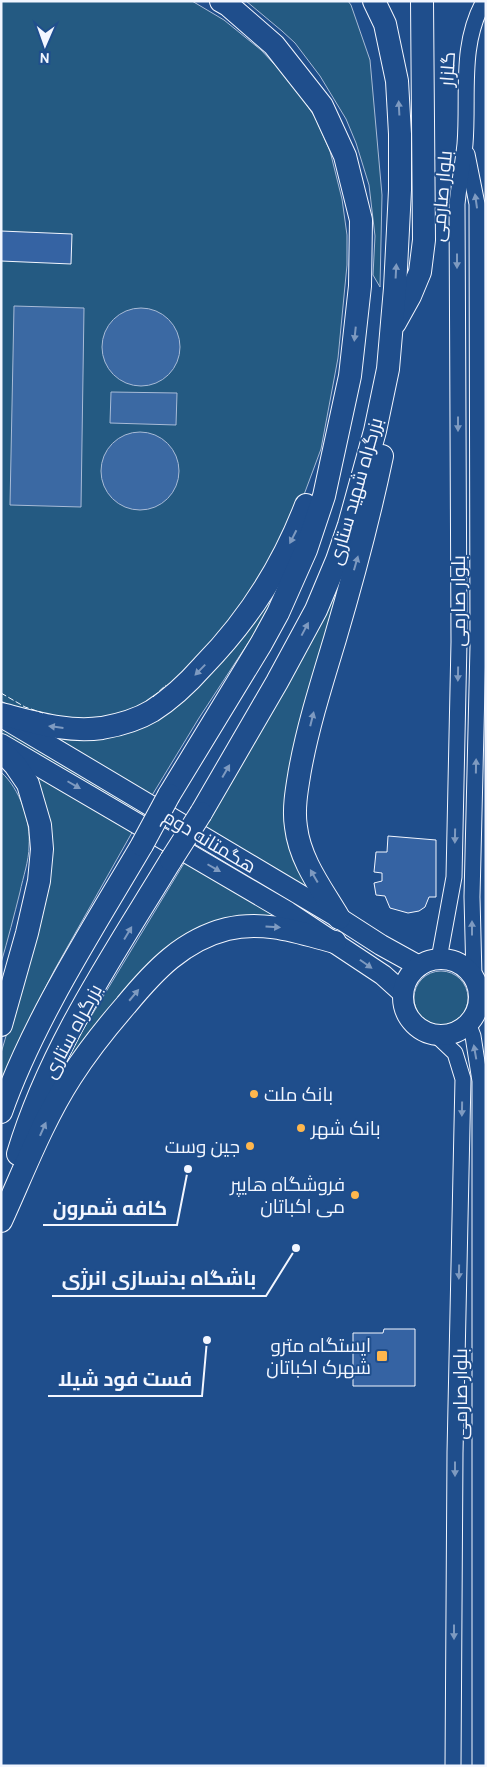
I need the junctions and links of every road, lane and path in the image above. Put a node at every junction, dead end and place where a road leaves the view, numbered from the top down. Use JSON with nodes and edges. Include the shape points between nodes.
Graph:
{"nodes":[{"id":1,"x":221,"y":1,"type":"edge"},
{"id":2,"x":374,"y":1,"type":"edge"},
{"id":3,"x":422,"y":1,"type":"edge"},
{"id":4,"x":484,"y":1,"type":"edge"},
{"id":5,"x":465,"y":143,"type":"junction"},
{"id":6,"x":392,"y":328,"type":"junction"},
{"id":7,"x":388,"y":369,"type":"junction"},
{"id":8,"x":350,"y":376,"type":"junction"},
{"id":9,"x":458,"y":612,"type":"junction"},
{"id":10,"x":482,"y":613,"type":"edge"},
{"id":11,"x":1,"y":715,"type":"edge"},
{"id":12,"x":1,"y":744,"type":"edge"},
{"id":13,"x":1,"y":750,"type":"edge"},
{"id":14,"x":142,"y":845,"type":"joint"},
{"id":15,"x":171,"y":860,"type":"joint"},
{"id":16,"x":340,"y":918,"type":"junction"},
{"id":17,"x":336,"y":942,"type":"junction"},
{"id":18,"x":440,"y":959,"type":"junction"},
{"id":19,"x":419,"y":966,"type":"junction"},
{"id":20,"x":479,"y":990,"type":"edge"},
{"id":21,"x":403,"y":993,"type":"junction"},
{"id":22,"x":468,"y":1023,"type":"junction"},
{"id":23,"x":1,"y":1025,"type":"edge"},
{"id":24,"x":436,"y":1034,"type":"junction"},
{"id":25,"x":1,"y":1112,"type":"edge"},
{"id":26,"x":1,"y":1215,"type":"edge"},
{"id":27,"x":1,"y":1221,"type":"edge"},
{"id":28,"x":454,"y":1766,"type":"edge"},
{"id":29,"x":480,"y":1766,"type":"edge"}],
"edges":[{"from":1,"to":8,"type":"highway","name":"بزرگراه شهید ستاری","one_way":true,"via":[[274,45],[322,106],[345,156],[361,220],[360,286]]},
{"from":6,"to":2,"type":"highway","name":"بزرگراه شهید ستاری","one_way":true,"via":[[400,134],[397,81],[385,24]]},
{"from":3,"to":6,"type":"highway","via":[[424,240],[420,272]]},
{"from":4,"to":5,"type":"street","name":"گلزار","via":[[470,37],[466,68]]},
{"from":5,"to":9,"type":"street","name":"بلوار صارمی","one_way":true,"via":[[456,204]]},
{"from":10,"to":5,"type":"street","name":"بلوار صارمی","one_way":true,"via":[[477,204]]},
{"from":6,"to":7,"type":"highway","name":"بزرگراه شهید ستاری"},
{"from":15,"to":7,"type":"highway","name":"بزرگراه شهید ستاری","one_way":true,"bridge":true,"via":[[316,610],[349,525]]},
{"from":16,"to":7,"type":"highway","one_way":true,"via":[[301,852],[295,825],[297,788],[318,691],[370,514],[383,450]]},
{"from":8,"to":11,"type":"highway","one_way":true,"via":[[296,532],[264,590],[233,634],[190,680],[150,712],[101,728],[52,727]]},
{"from":8,"to":14,"type":"highway","name":"بزرگراه شهید ستاری","bridge":true,"via":[[324,496],[293,582],[261,644]]},
{"from":9,"to":10,"type":"street"},
{"from":9,"to":18,"type":"street","name":"بلوار صارمی","one_way":true,"via":[[454,876]]},
{"from":20,"to":10,"type":"street","name":"بلوار صارمی","one_way":true,"via":[[472,897]]},
{"from":11,"to":16,"type":"main road","name":"هگمتانه دوم"},
{"from":12,"to":17,"type":"main road","name":"هگمتانه دوم","one_way":true},
{"from":13,"to":23,"type":"highway","via":[[28,784],[40,825],[42,849],[28,933]]},
{"from":14,"to":25,"type":"highway","name":"بزرگراه ستاری","via":[[65,976],[13,1079]]},
{"from":26,"to":15,"type":"highway","name":"بزرگراه ستاری","one_way":true,"via":[[22,1141],[60,1049]]},
{"from":16,"to":19,"type":"main road","name":"هگمتانه دوم"},
{"from":17,"to":21,"type":"main road","name":"هگمتانه دوم","one_way":true},
{"from":27,"to":17,"type":"highway","one_way":true,"via":[[51,1111],[70,1078],[97,1039],[165,961],[204,937],[252,926],[280,927]]},
{"from":18,"to":19,"type":"main road"},
{"from":18,"to":20,"type":"main road","via":[[462,966]]},
{"from":19,"to":21,"type":"main road","via":[[406,983]]},
{"from":20,"to":22,"type":"main road","via":[[476,1012]]},
{"from":21,"to":24,"type":"main road","via":[[412,1021],[418,1028]]},
{"from":22,"to":24,"type":"main road","via":[[455,1032]]},
{"from":29,"to":22,"type":"street","name":"بلوار صارمی","one_way":true,"via":[[480,1081]]},
{"from":24,"to":28,"type":"street","name":"بلوار صارمی","one_way":true,"via":[[455,1054],[463,1080],[455,1453]]}]}
